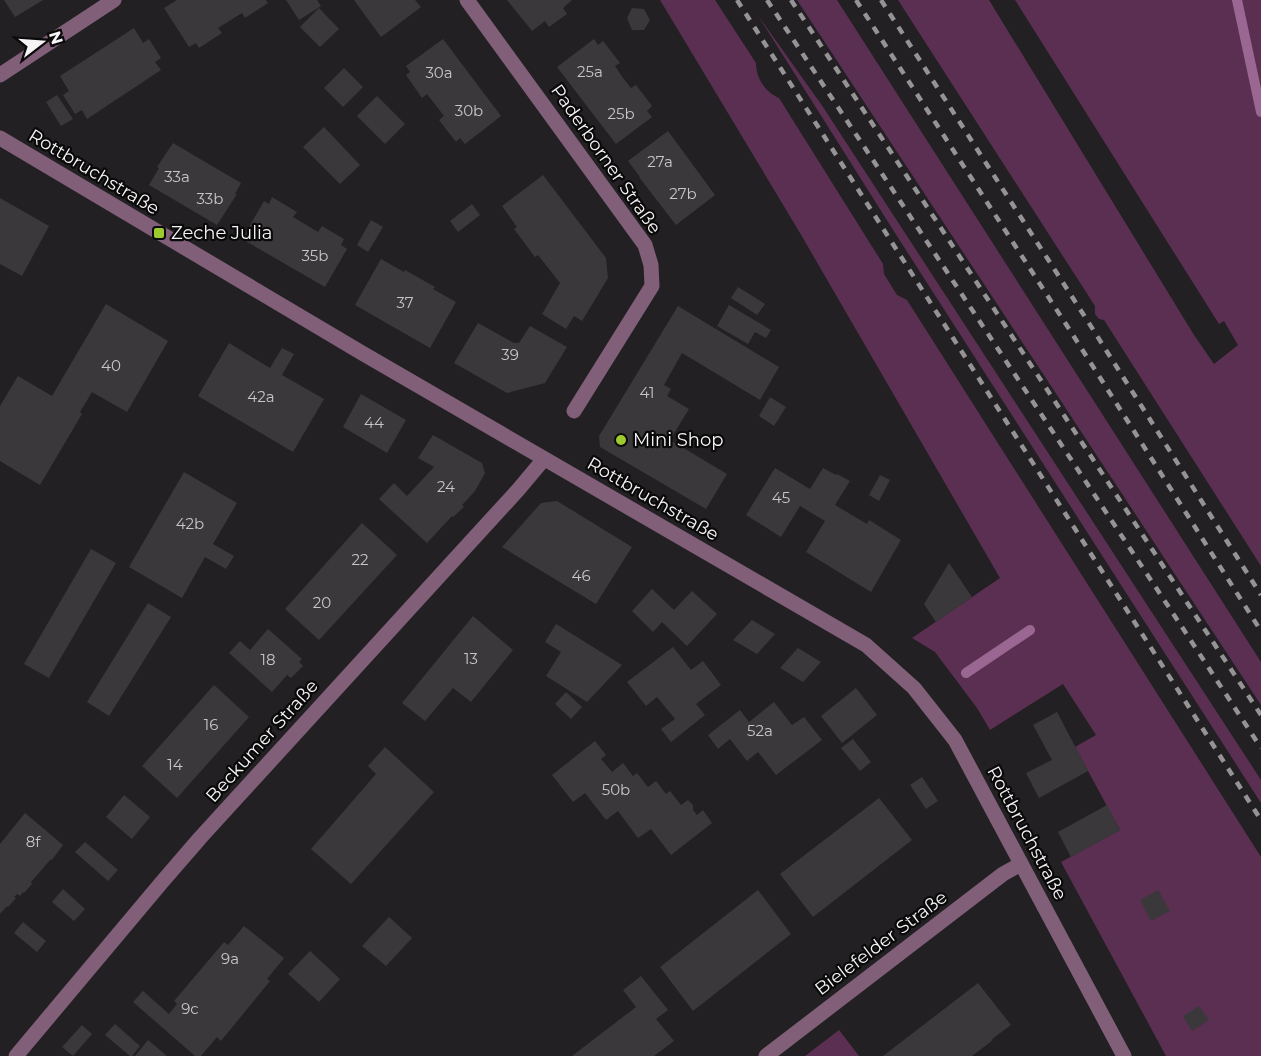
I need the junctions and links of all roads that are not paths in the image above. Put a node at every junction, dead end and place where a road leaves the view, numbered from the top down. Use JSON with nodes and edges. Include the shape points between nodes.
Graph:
{"nodes":[{"id":1,"x":114,"y":0,"type":"edge"},
{"id":2,"x":468,"y":0,"type":"edge"},
{"id":3,"x":0,"y":75,"type":"edge"},
{"id":4,"x":0,"y":138,"type":"edge"},
{"id":5,"x":574,"y":411,"type":"dead end"},
{"id":6,"x":544,"y":459,"type":"junction"},
{"id":7,"x":1021,"y":864,"type":"junction"},
{"id":8,"x":16,"y":1056,"type":"edge"},
{"id":9,"x":766,"y":1056,"type":"edge"},
{"id":10,"x":1124,"y":1056,"type":"edge"}],
"edges":[{"from":1,"to":3,"type":"street"},
{"from":2,"to":5,"type":"street","name":"Paderborner Straße","via":[[645,245],[651,265],[652,286]]},
{"from":4,"to":6,"type":"street","name":"Rottbruchstraße"},
{"from":6,"to":7,"type":"street","name":"Rottbruchstraße","via":[[866,645],[914,687],[955,740]]},
{"from":6,"to":8,"type":"street","name":"Beckumer Straße","via":[[192,847]]},
{"from":7,"to":9,"type":"street","name":"Bielefelder Straße"},
{"from":7,"to":10,"type":"street","name":"Rottbruchstraße"}]}
